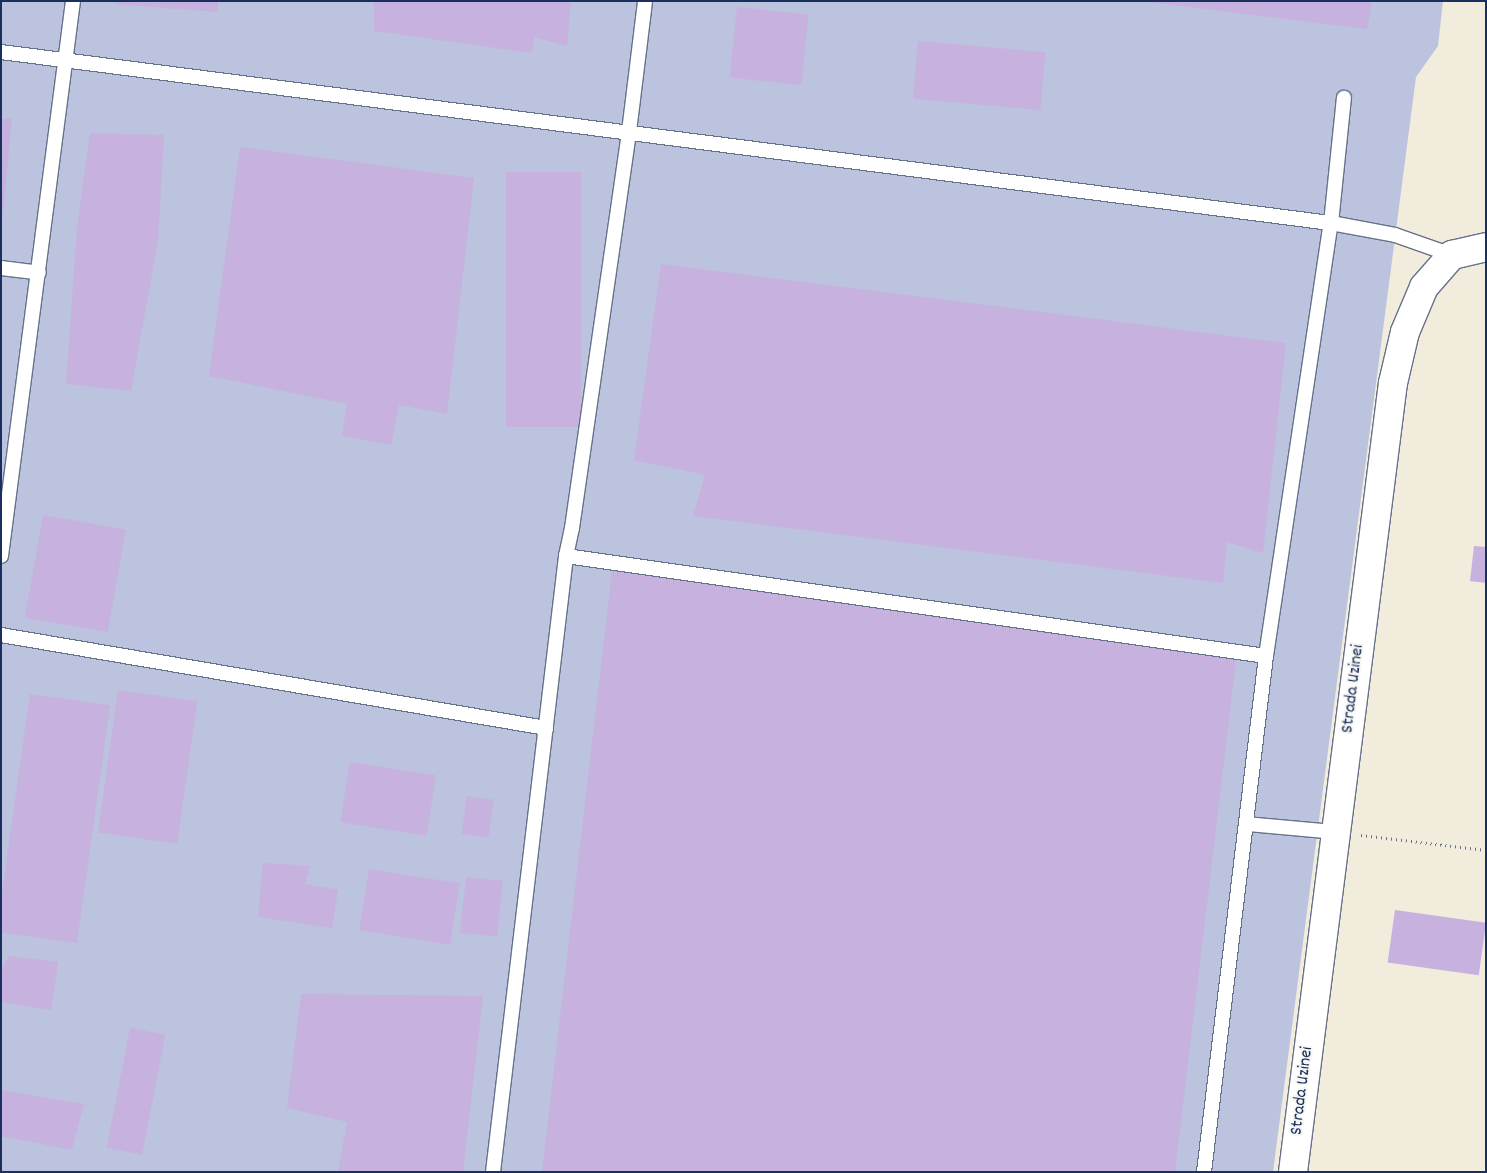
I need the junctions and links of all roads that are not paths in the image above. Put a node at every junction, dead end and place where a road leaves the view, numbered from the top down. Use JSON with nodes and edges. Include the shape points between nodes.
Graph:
{"nodes":[{"id":1,"x":74,"y":1,"type":"edge"},
{"id":2,"x":646,"y":1,"type":"edge"},
{"id":3,"x":1,"y":52,"type":"edge"},
{"id":4,"x":67,"y":61,"type":"junction"},
{"id":5,"x":1344,"y":98,"type":"dead end"},
{"id":6,"x":629,"y":132,"type":"junction"},
{"id":7,"x":1331,"y":223,"type":"junction"},
{"id":8,"x":1486,"y":247,"type":"edge"},
{"id":9,"x":1452,"y":255,"type":"junction"},
{"id":10,"x":1,"y":268,"type":"edge"},
{"id":11,"x":39,"y":273,"type":"junction"},
{"id":12,"x":1,"y":556,"type":"edge"},
{"id":13,"x":566,"y":556,"type":"junction"},
{"id":14,"x":1,"y":635,"type":"edge"},
{"id":15,"x":1266,"y":656,"type":"junction"},
{"id":16,"x":546,"y":728,"type":"junction"},
{"id":17,"x":1247,"y":824,"type":"junction"},
{"id":18,"x":1336,"y":832,"type":"junction"},
{"id":19,"x":493,"y":1172,"type":"edge"},
{"id":20,"x":1204,"y":1172,"type":"edge"},
{"id":21,"x":1293,"y":1172,"type":"edge"}],
"edges":[{"from":1,"to":4,"type":"lane"},
{"from":2,"to":6,"type":"lane"},
{"from":3,"to":4,"type":"lane"},
{"from":4,"to":6,"type":"lane"},
{"from":4,"to":11,"type":"lane"},
{"from":5,"to":7,"type":"lane"},
{"from":6,"to":7,"type":"lane"},
{"from":6,"to":13,"type":"lane"},
{"from":7,"to":9,"type":"lane","via":[[1395,235]]},
{"from":7,"to":15,"type":"lane"},
{"from":8,"to":9,"type":"street"},
{"from":9,"to":18,"type":"street","name":"Strada Uzinei","via":[[1424,287],[1405,332],[1393,383]]},
{"from":10,"to":11,"type":"lane"},
{"from":11,"to":12,"type":"lane"},
{"from":13,"to":15,"type":"lane"},
{"from":13,"to":16,"type":"lane"},
{"from":14,"to":16,"type":"lane"},
{"from":15,"to":17,"type":"lane"},
{"from":16,"to":19,"type":"lane"},
{"from":17,"to":18,"type":"lane"},
{"from":17,"to":20,"type":"lane"},
{"from":18,"to":21,"type":"street","name":"Strada Uzinei"}]}
